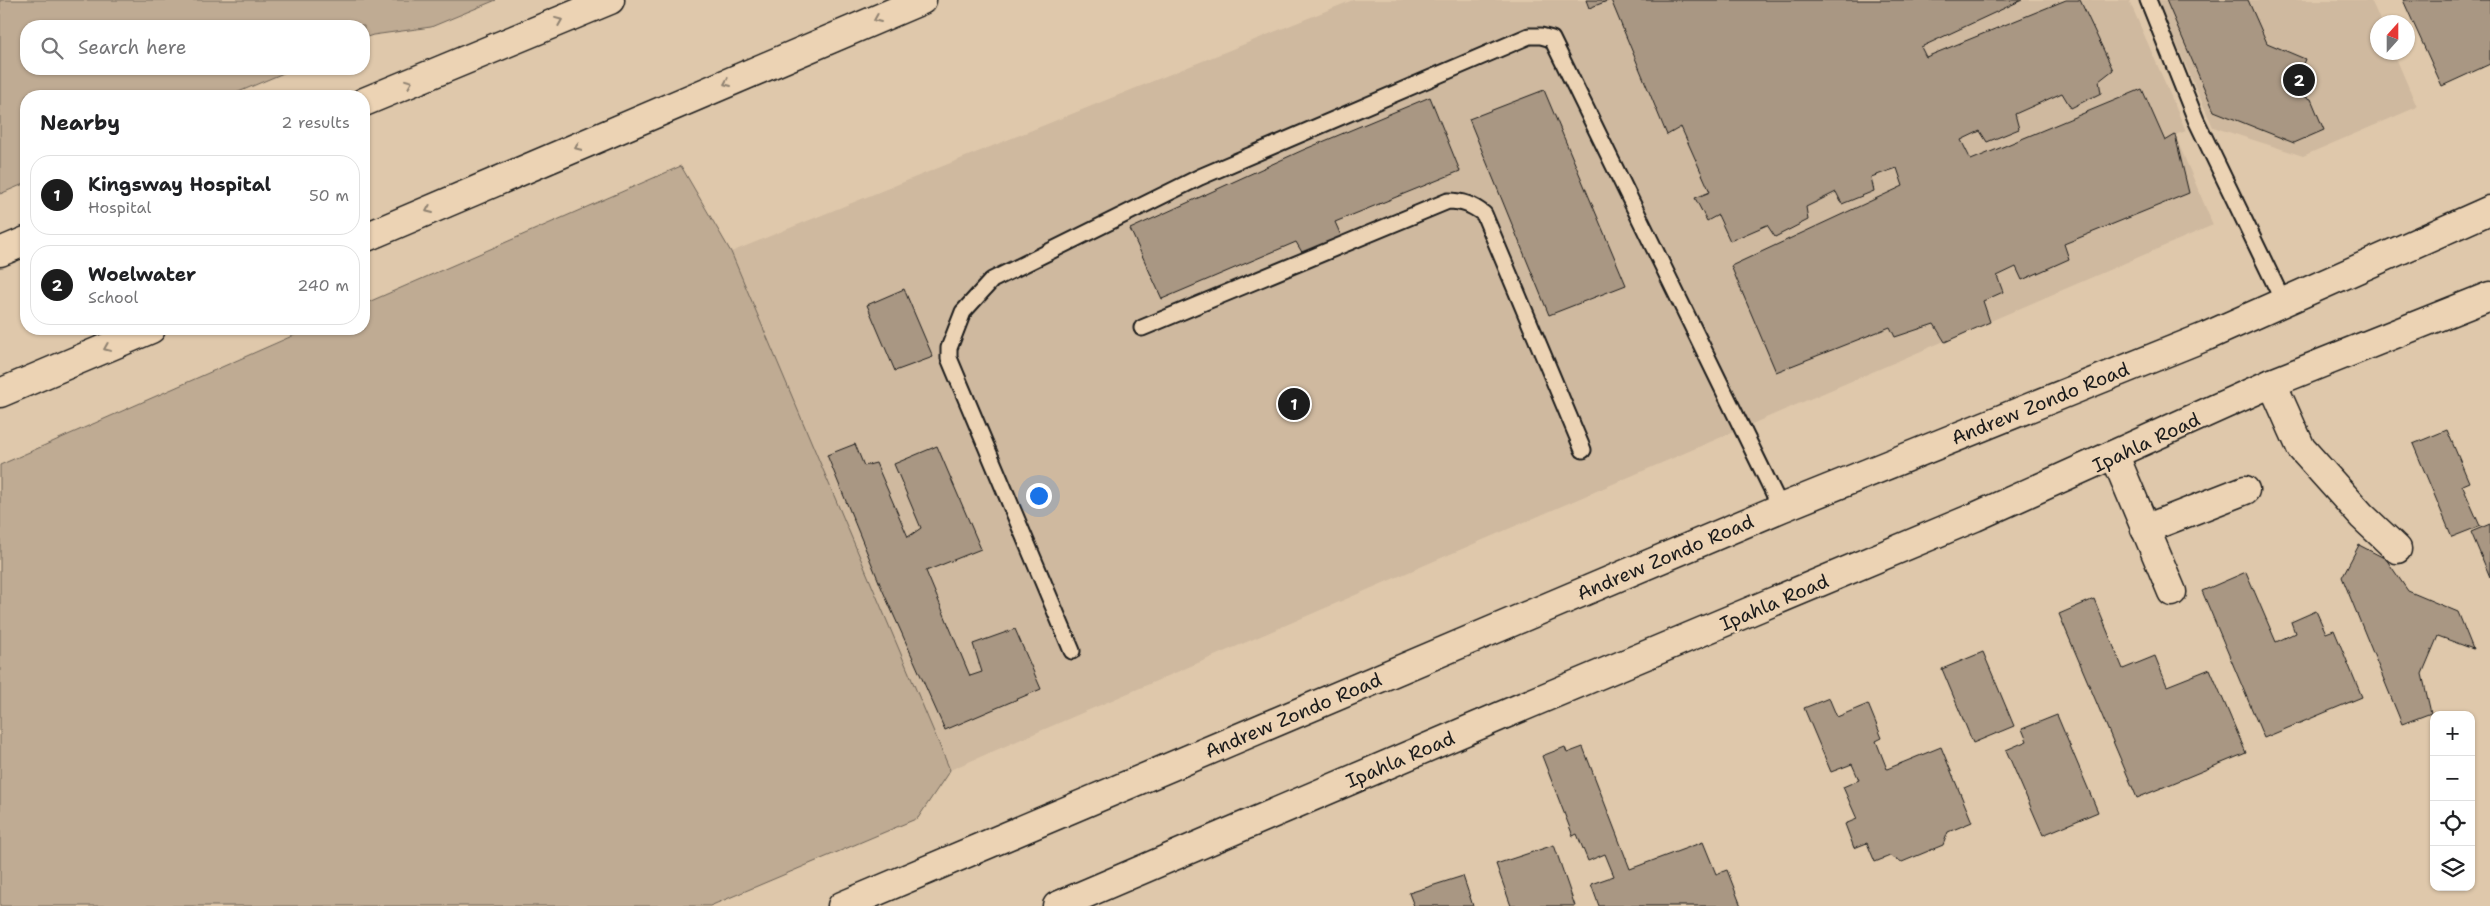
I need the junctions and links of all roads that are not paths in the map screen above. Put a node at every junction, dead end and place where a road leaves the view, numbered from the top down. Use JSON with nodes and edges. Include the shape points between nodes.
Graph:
{"nodes":[{"id":1,"x":610,"y":0,"type":"edge"},
{"id":2,"x":922,"y":0,"type":"edge"},
{"id":3,"x":2148,"y":0,"type":"edge"},
{"id":4,"x":370,"y":100,"type":"edge"},
{"id":5,"x":2490,"y":210,"type":"edge"},
{"id":6,"x":370,"y":235,"type":"edge"},
{"id":7,"x":20,"y":244,"type":"edge"},
{"id":8,"x":0,"y":252,"type":"edge"},
{"id":9,"x":2490,"y":296,"type":"edge"},
{"id":10,"x":2284,"y":304,"type":"junction"},
{"id":11,"x":1142,"y":328,"type":"dead end"},
{"id":12,"x":137,"y":335,"type":"edge"},
{"id":13,"x":2272,"y":383,"type":"junction"},
{"id":14,"x":0,"y":393,"type":"edge"},
{"id":15,"x":1584,"y":450,"type":"dead end"},
{"id":16,"x":2115,"y":456,"type":"junction"},
{"id":17,"x":2245,"y":490,"type":"dead end"},
{"id":18,"x":1780,"y":508,"type":"junction"},
{"id":19,"x":2145,"y":529,"type":"junction"},
{"id":20,"x":2397,"y":549,"type":"dead end"},
{"id":21,"x":2172,"y":592,"type":"dead end"},
{"id":22,"x":1072,"y":651,"type":"dead end"},
{"id":23,"x":842,"y":906,"type":"edge"},
{"id":24,"x":1057,"y":906,"type":"edge"}],
"edges":[{"from":4,"to":1,"type":"main road","one_way":true},
{"from":2,"to":6,"type":"main road","one_way":true},
{"from":3,"to":10,"type":"lane","via":[[2196,120]]},
{"from":5,"to":10,"type":"main road","name":"Andrew Zondo Road"},
{"from":7,"to":8,"type":"main road"},
{"from":9,"to":13,"type":"main road","name":"Ipahla Road"},
{"from":10,"to":18,"type":"main road","name":"Andrew Zondo Road"},
{"from":11,"to":15,"type":"lane","via":[[1448,201],[1460,201],[1484,214]]},
{"from":12,"to":14,"type":"main road","one_way":true},
{"from":13,"to":16,"type":"main road","name":"Ipahla Road"},
{"from":13,"to":20,"type":"main road","via":[[2301,448],[2362,516]]},
{"from":16,"to":19,"type":"main road"},
{"from":16,"to":24,"type":"main road","name":"Ipahla Road"},
{"from":17,"to":19,"type":"main road"},
{"from":18,"to":22,"type":"lane","via":[[1552,39],[1529,36],[1274,144],[1137,207],[992,280],[963,312],[949,348],[949,358]]},
{"from":18,"to":23,"type":"main road","name":"Andrew Zondo Road"},
{"from":19,"to":21,"type":"main road"}]}
